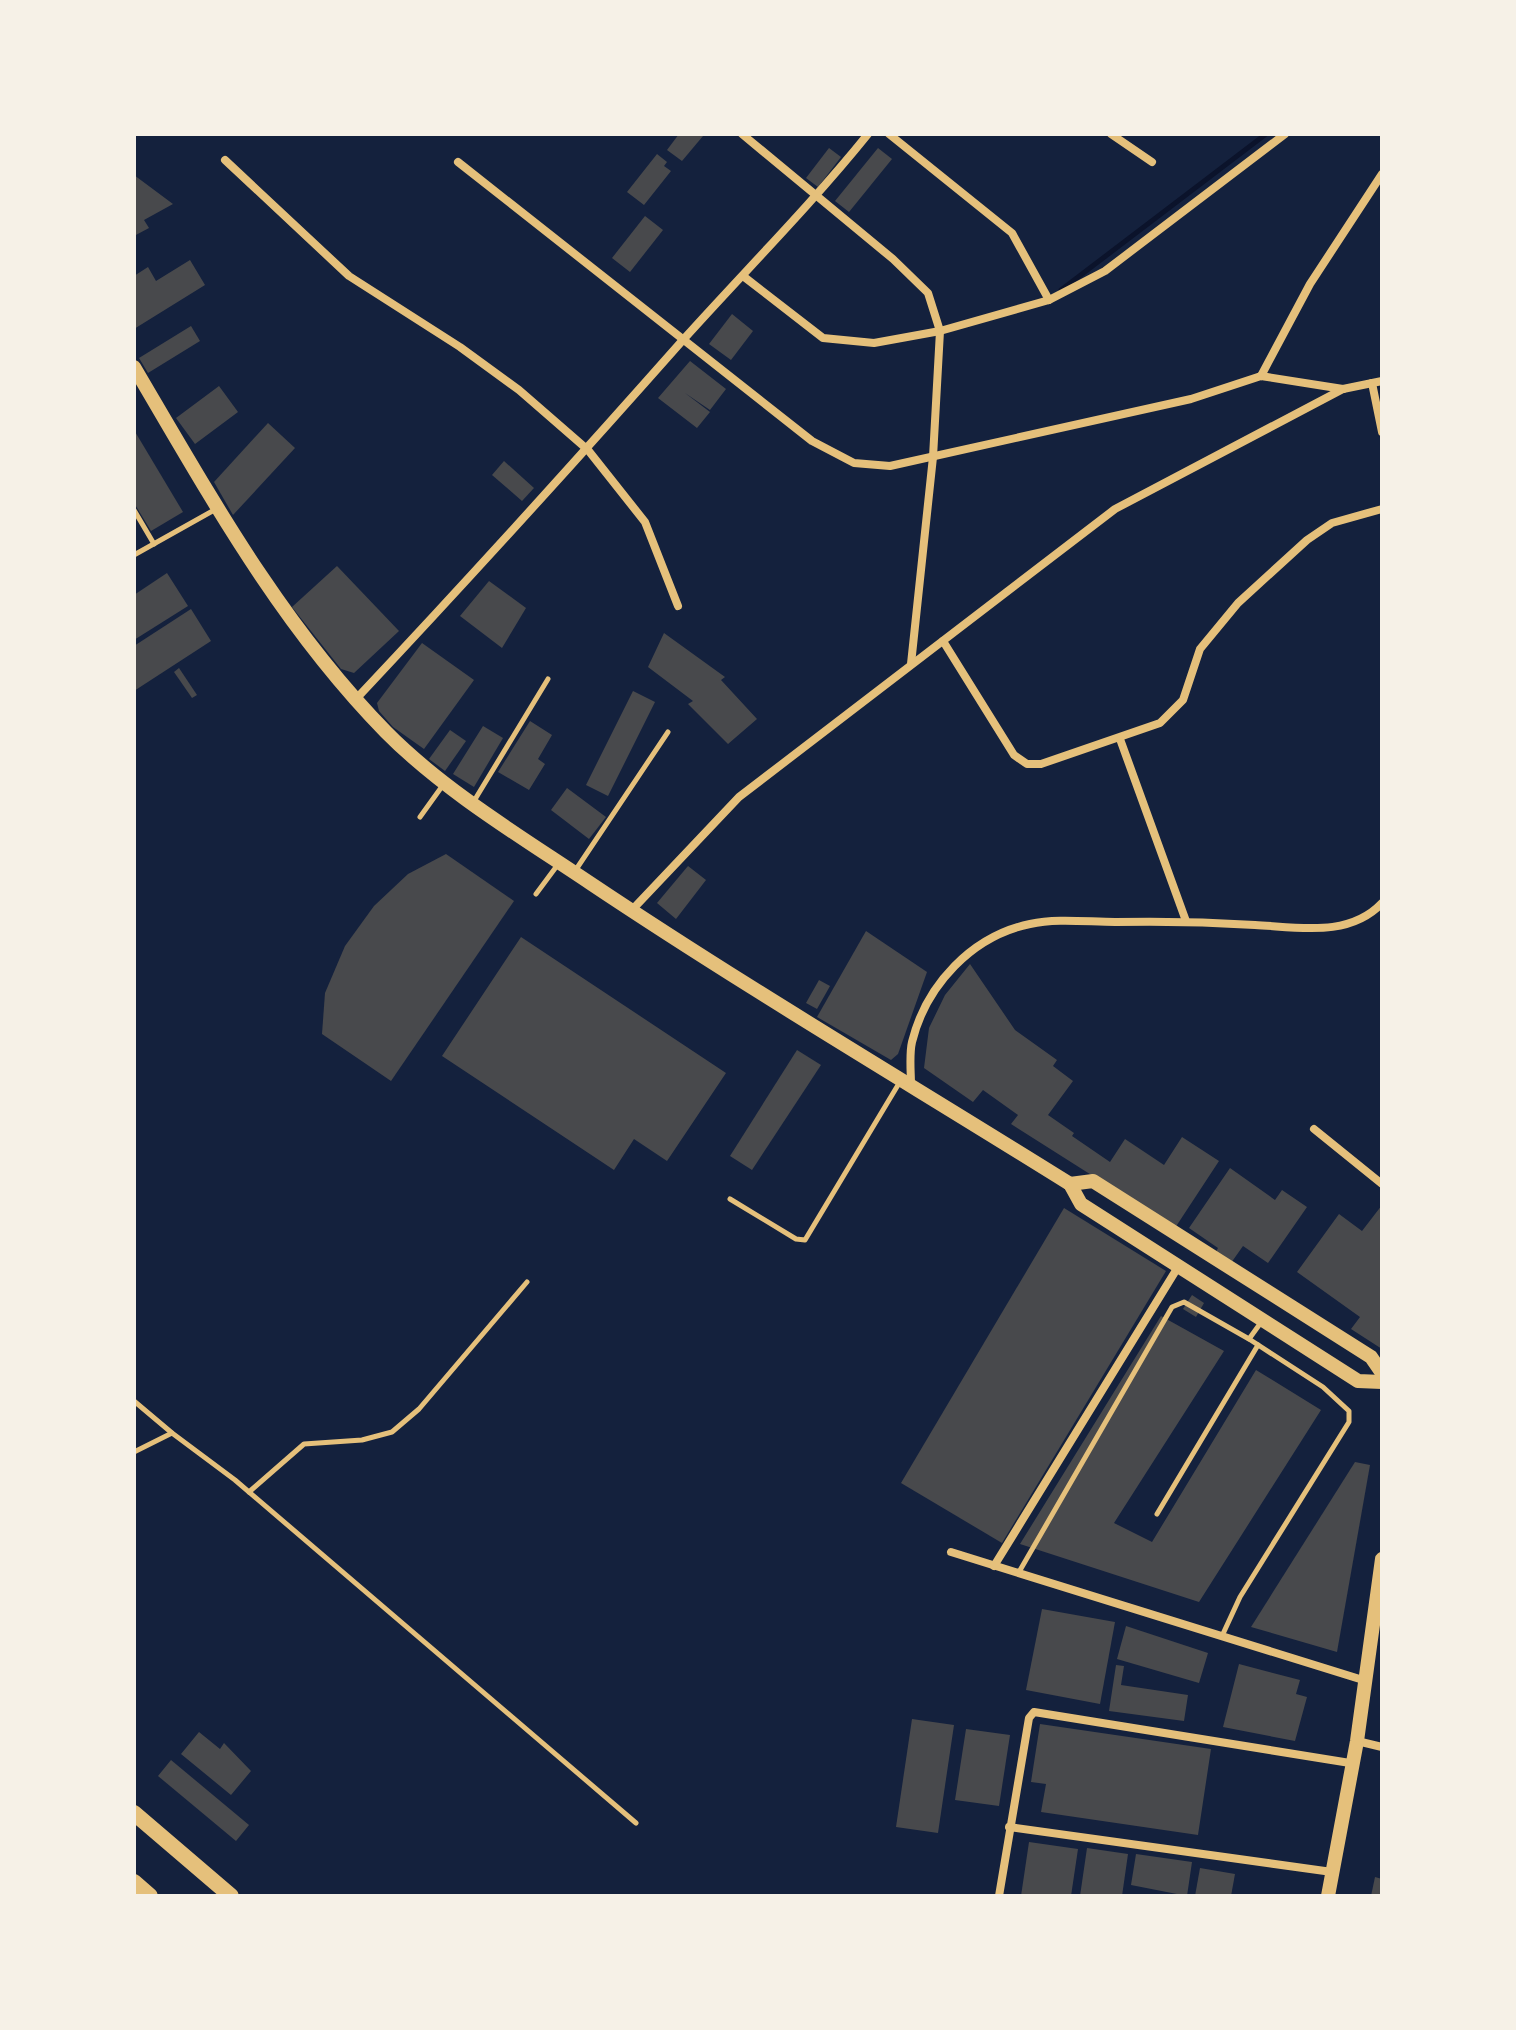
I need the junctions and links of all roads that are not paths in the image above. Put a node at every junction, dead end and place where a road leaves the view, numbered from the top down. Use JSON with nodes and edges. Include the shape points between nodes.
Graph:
{"nodes":[{"id":1,"x":742,"y":134,"type":"edge"},
{"id":2,"x":868,"y":134,"type":"edge"},
{"id":3,"x":889,"y":134,"type":"edge"},
{"id":4,"x":1111,"y":134,"type":"edge"},
{"id":5,"x":1285,"y":134,"type":"edge"},
{"id":6,"x":225,"y":160,"type":"dead end"},
{"id":7,"x":458,"y":162,"type":"dead end"},
{"id":8,"x":1152,"y":162,"type":"dead end"},
{"id":9,"x":1382,"y":174,"type":"edge"},
{"id":10,"x":818,"y":196,"type":"junction"},
{"id":11,"x":743,"y":276,"type":"junction"},
{"id":12,"x":1049,"y":300,"type":"junction"},
{"id":13,"x":940,"y":331,"type":"junction"},
{"id":14,"x":683,"y":340,"type":"junction"},
{"id":15,"x":134,"y":367,"type":"edge"},
{"id":16,"x":1261,"y":376,"type":"junction"},
{"id":17,"x":1377,"y":382,"type":"edge"},
{"id":18,"x":1343,"y":389,"type":"junction"},
{"id":19,"x":1382,"y":432,"type":"edge"},
{"id":20,"x":588,"y":450,"type":"junction"},
{"id":21,"x":933,"y":457,"type":"junction"},
{"id":22,"x":217,"y":509,"type":"junction"},
{"id":23,"x":1382,"y":509,"type":"edge"},
{"id":24,"x":134,"y":510,"type":"edge"},
{"id":25,"x":154,"y":544,"type":"junction"},
{"id":26,"x":134,"y":555,"type":"edge"},
{"id":27,"x":678,"y":606,"type":"dead end"},
{"id":28,"x":943,"y":641,"type":"junction"},
{"id":29,"x":911,"y":664,"type":"junction"},
{"id":30,"x":548,"y":679,"type":"dead end"},
{"id":31,"x":356,"y":699,"type":"junction"},
{"id":32,"x":668,"y":732,"type":"dead end"},
{"id":33,"x":1120,"y":739,"type":"junction"},
{"id":34,"x":446,"y":781,"type":"junction"},
{"id":35,"x":473,"y":803,"type":"junction"},
{"id":36,"x":420,"y":817,"type":"dead end"},
{"id":37,"x":559,"y":862,"type":"junction"},
{"id":38,"x":574,"y":872,"type":"junction"},
{"id":39,"x":536,"y":894,"type":"dead end"},
{"id":40,"x":1382,"y":903,"type":"edge"},
{"id":41,"x":631,"y":911,"type":"junction"},
{"id":42,"x":1186,"y":921,"type":"junction"},
{"id":43,"x":906,"y":1082,"type":"junction"},
{"id":44,"x":1314,"y":1129,"type":"dead end"},
{"id":45,"x":1070,"y":1184,"type":"junction"},
{"id":46,"x":1382,"y":1184,"type":"edge"},
{"id":47,"x":730,"y":1199,"type":"dead end"},
{"id":48,"x":1193,"y":1246,"type":"junction"},
{"id":49,"x":1178,"y":1267,"type":"junction"},
{"id":50,"x":527,"y":1282,"type":"dead end"},
{"id":51,"x":1262,"y":1321,"type":"junction"},
{"id":52,"x":1249,"y":1339,"type":"junction"},
{"id":53,"x":1258,"y":1345,"type":"junction"},
{"id":54,"x":1382,"y":1373,"type":"edge"},
{"id":55,"x":1382,"y":1382,"type":"edge"},
{"id":56,"x":134,"y":1401,"type":"edge"},
{"id":57,"x":172,"y":1433,"type":"junction"},
{"id":58,"x":134,"y":1452,"type":"edge"},
{"id":59,"x":249,"y":1492,"type":"junction"},
{"id":60,"x":1157,"y":1514,"type":"dead end"},
{"id":61,"x":951,"y":1552,"type":"dead end"},
{"id":62,"x":1382,"y":1559,"type":"edge"},
{"id":63,"x":994,"y":1566,"type":"junction"},
{"id":64,"x":1019,"y":1573,"type":"junction"},
{"id":65,"x":1222,"y":1636,"type":"junction"},
{"id":66,"x":1363,"y":1680,"type":"junction"},
{"id":67,"x":1357,"y":1741,"type":"junction"},
{"id":68,"x":1382,"y":1747,"type":"edge"},
{"id":69,"x":1350,"y":1763,"type":"junction"},
{"id":70,"x":134,"y":1813,"type":"edge"},
{"id":71,"x":636,"y":1823,"type":"dead end"},
{"id":72,"x":1009,"y":1827,"type":"junction"},
{"id":73,"x":1332,"y":1872,"type":"junction"},
{"id":74,"x":231,"y":1896,"type":"edge"},
{"id":75,"x":999,"y":1896,"type":"edge"},
{"id":76,"x":1328,"y":1896,"type":"edge"}],
"edges":[{"from":1,"to":10,"type":"street"},
{"from":2,"to":10,"type":"street"},
{"from":3,"to":12,"type":"street","via":[[1012,233]]},
{"from":4,"to":8,"type":"street"},
{"from":5,"to":12,"type":"street","via":[[1105,271]]},
{"from":6,"to":20,"type":"street","via":[[349,276],[507,381]]},
{"from":7,"to":14,"type":"street"},
{"from":9,"to":16,"type":"street","via":[[1310,284]]},
{"from":10,"to":11,"type":"street"},
{"from":10,"to":13,"type":"street","via":[[928,293]]},
{"from":11,"to":13,"type":"street","via":[[823,338],[874,343]]},
{"from":11,"to":14,"type":"street"},
{"from":12,"to":13,"type":"street"},
{"from":13,"to":21,"type":"street"},
{"from":14,"to":20,"type":"street"},
{"from":14,"to":21,"type":"street","via":[[834,455],[872,467]]},
{"from":15,"to":22,"type":"main road"},
{"from":16,"to":18,"type":"street"},
{"from":16,"to":21,"type":"street","via":[[1191,399]]},
{"from":17,"to":18,"type":"street"},
{"from":17,"to":19,"type":"street"},
{"from":18,"to":28,"type":"street","via":[[1115,509]]},
{"from":20,"to":27,"type":"street","via":[[645,522]]},
{"from":20,"to":31,"type":"street"},
{"from":21,"to":29,"type":"street"},
{"from":22,"to":25,"type":"lane"},
{"from":22,"to":31,"type":"main road","via":[[289,620]]},
{"from":23,"to":33,"type":"street","via":[[1332,523],[1307,540],[1211,632],[1183,700],[1172,713]]},
{"from":24,"to":25,"type":"lane"},
{"from":25,"to":26,"type":"lane"},
{"from":28,"to":29,"type":"street"},
{"from":28,"to":33,"type":"street","via":[[1020,760],[1041,764]]},
{"from":29,"to":41,"type":"street","via":[[739,797]]},
{"from":30,"to":35,"type":"lane"},
{"from":31,"to":34,"type":"main road","via":[[388,734]]},
{"from":32,"to":38,"type":"lane"},
{"from":33,"to":42,"type":"street"},
{"from":34,"to":35,"type":"main road"},
{"from":34,"to":36,"type":"lane"},
{"from":35,"to":37,"type":"main road"},
{"from":37,"to":38,"type":"main road"},
{"from":37,"to":39,"type":"lane"},
{"from":38,"to":41,"type":"main road"},
{"from":40,"to":42,"type":"street","via":[[1353,924],[1324,928]]},
{"from":41,"to":43,"type":"main road"},
{"from":42,"to":43,"type":"street","via":[[1031,924],[993,937],[960,958],[934,991],[911,1043]]},
{"from":43,"to":45,"type":"main road"},
{"from":43,"to":47,"type":"lane","via":[[805,1240]]},
{"from":44,"to":46,"type":"street"},
{"from":45,"to":48,"type":"main road","via":[[1093,1181]]},
{"from":45,"to":49,"type":"main road","via":[[1081,1204]]},
{"from":48,"to":49,"type":"main road"},
{"from":48,"to":54,"type":"main road","via":[[1371,1357]]},
{"from":49,"to":51,"type":"main road"},
{"from":49,"to":63,"type":"street"},
{"from":50,"to":59,"type":"lane","via":[[419,1409],[392,1432],[304,1444]]},
{"from":51,"to":52,"type":"lane"},
{"from":51,"to":55,"type":"main road","via":[[1358,1381]]},
{"from":52,"to":53,"type":"lane"},
{"from":52,"to":64,"type":"lane","via":[[1184,1302],[1172,1307]]},
{"from":53,"to":60,"type":"lane"},
{"from":53,"to":65,"type":"lane","via":[[1323,1387],[1349,1411],[1349,1422],[1240,1597]]},
{"from":56,"to":57,"type":"lane"},
{"from":57,"to":58,"type":"lane"},
{"from":57,"to":59,"type":"lane"},
{"from":59,"to":71,"type":"lane"},
{"from":61,"to":63,"type":"street"},
{"from":62,"to":66,"type":"main road"},
{"from":63,"to":64,"type":"street"},
{"from":64,"to":65,"type":"street"},
{"from":65,"to":66,"type":"street"},
{"from":66,"to":67,"type":"main road"},
{"from":67,"to":68,"type":"street"},
{"from":67,"to":69,"type":"main road"},
{"from":69,"to":72,"type":"street","via":[[1034,1712]]},
{"from":69,"to":73,"type":"main road"},
{"from":70,"to":74,"type":"main road"},
{"from":72,"to":73,"type":"street"},
{"from":72,"to":75,"type":"street"},
{"from":73,"to":76,"type":"main road"}]}
